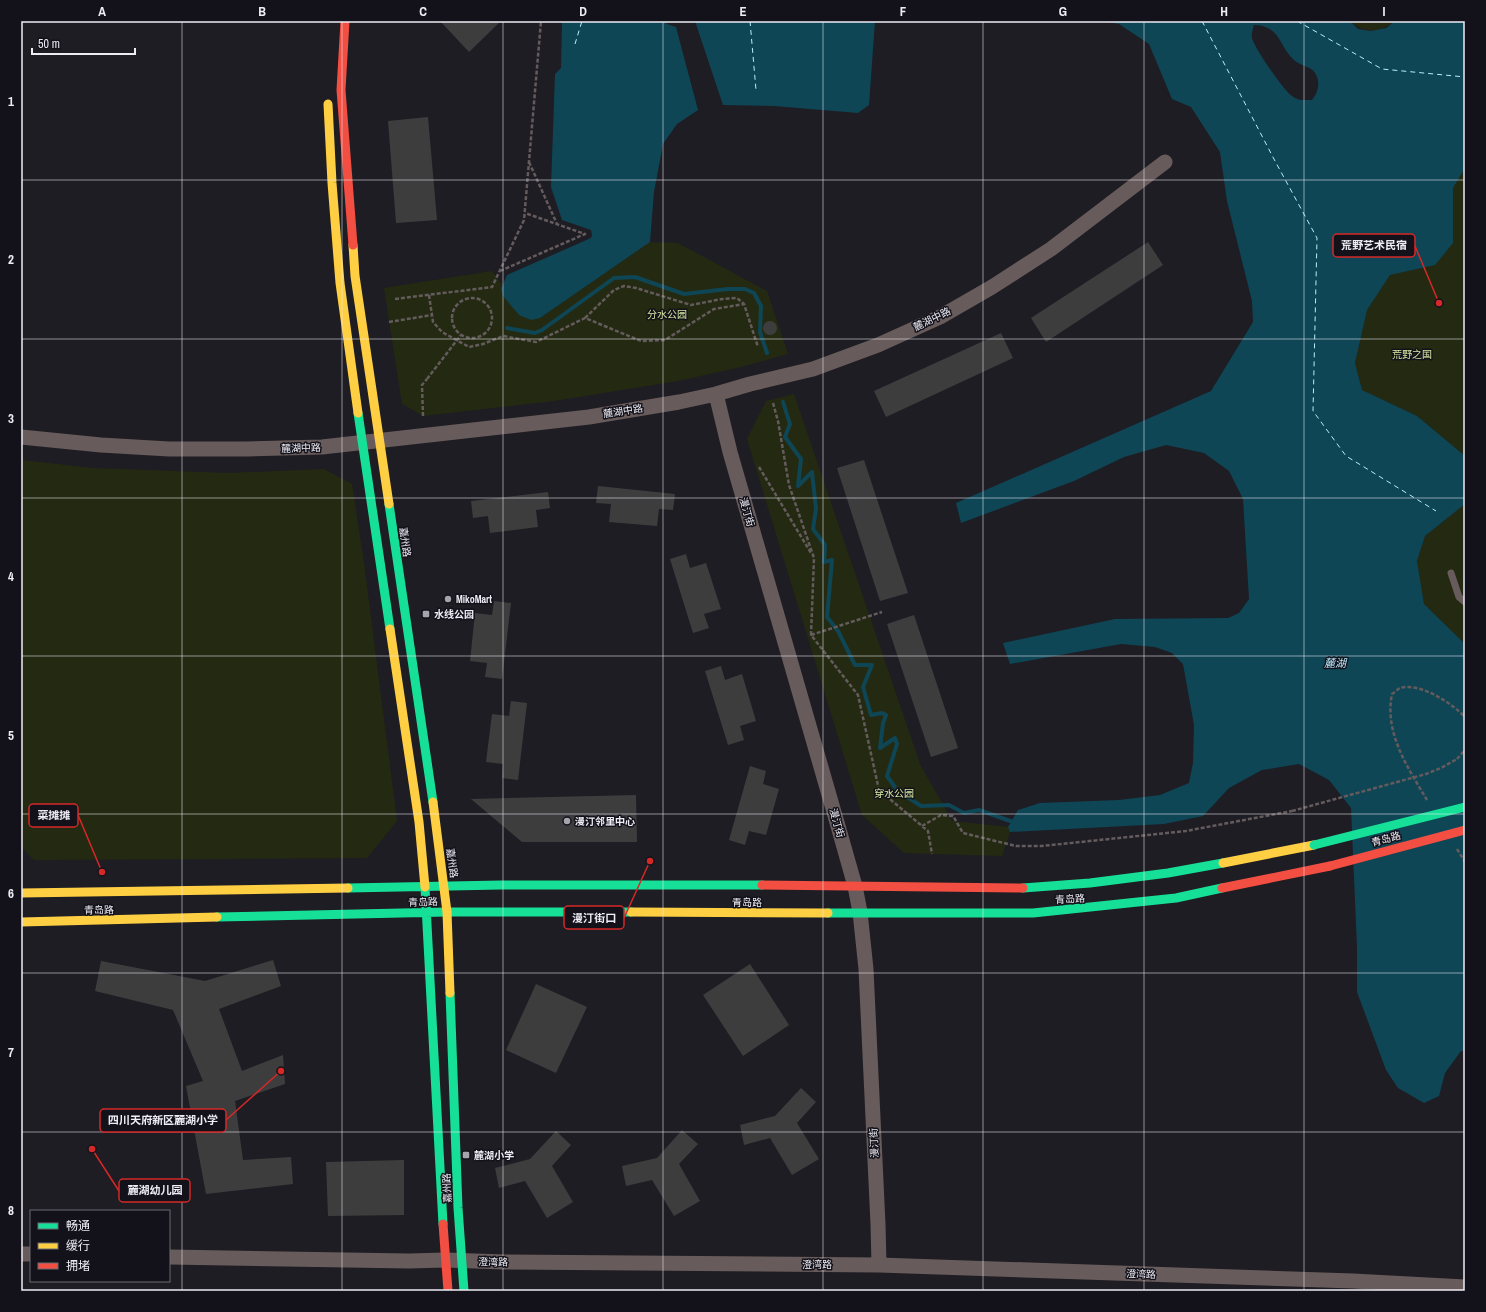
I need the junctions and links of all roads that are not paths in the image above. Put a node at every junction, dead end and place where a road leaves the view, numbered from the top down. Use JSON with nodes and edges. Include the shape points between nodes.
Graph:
{"nodes":[{"id":1,"x":345,"y":21,"type":"edge"},
{"id":2,"x":328,"y":92,"type":"dead end"},
{"id":3,"x":1165,"y":162,"type":"dead end"},
{"id":4,"x":716,"y":394,"type":"junction"},
{"id":5,"x":21,"y":436,"type":"edge"},
{"id":6,"x":380,"y":441,"type":"junction"},
{"id":7,"x":363,"y":443,"type":"junction"},
{"id":8,"x":1451,"y":573,"type":"dead end"},
{"id":9,"x":1465,"y":602,"type":"edge"},
{"id":10,"x":1465,"y":807,"type":"edge"},
{"id":11,"x":1465,"y":830,"type":"edge"},
{"id":12,"x":425,"y":886,"type":"junction"},
{"id":13,"x":445,"y":886,"type":"junction"},
{"id":14,"x":855,"y":886,"type":"junction"},
{"id":15,"x":21,"y":893,"type":"edge"},
{"id":16,"x":447,"y":912,"type":"junction"},
{"id":17,"x":860,"y":912,"type":"junction"},
{"id":18,"x":427,"y":913,"type":"junction"},
{"id":19,"x":21,"y":922,"type":"edge"},
{"id":20,"x":170,"y":1257,"type":"edge"},
{"id":21,"x":445,"y":1260,"type":"junction"},
{"id":22,"x":461,"y":1261,"type":"junction"},
{"id":23,"x":879,"y":1265,"type":"junction"},
{"id":24,"x":1465,"y":1287,"type":"edge"},
{"id":25,"x":448,"y":1291,"type":"edge"},
{"id":26,"x":464,"y":1291,"type":"edge"}],
"edges":[{"from":1,"to":6,"type":"main road","name":"嘉州路","via":[[341,90],[355,276]]},
{"from":2,"to":7,"type":"main road","name":"嘉州路","via":[[340,283]]},
{"from":3,"to":4,"type":"street","name":"麓湖中路","via":[[1051,249],[940,317],[878,345],[813,369]]},
{"from":4,"to":6,"type":"street","name":"麓湖中路","via":[[589,417]]},
{"from":4,"to":14,"type":"street","name":"漫汀街","via":[[730,452]]},
{"from":5,"to":7,"type":"street","name":"麓湖中路","via":[[169,449],[247,450]]},
{"from":6,"to":7,"type":"street","name":"麓湖中路"},
{"from":6,"to":13,"type":"main road","name":"嘉州路"},
{"from":7,"to":12,"type":"main road","name":"嘉州路","via":[[418,815]]},
{"from":8,"to":9,"type":"lane","via":[[1459,597]]},
{"from":10,"to":14,"type":"main road","name":"青岛路","bridge":true,"via":[[1314,845],[1168,874],[1028,888]]},
{"from":11,"to":17,"type":"main road","name":"青岛路","bridge":true,"via":[[1330,866],[1176,898],[1033,913]]},
{"from":12,"to":13,"type":"main road","name":"青岛路"},
{"from":12,"to":15,"type":"main road","name":"青岛路"},
{"from":12,"to":18,"type":"main road","name":"嘉州路"},
{"from":13,"to":14,"type":"main road","name":"青岛路"},
{"from":13,"to":16,"type":"main road","name":"嘉州路"},
{"from":14,"to":17,"type":"street","name":"漫汀街"},
{"from":16,"to":17,"type":"main road","name":"青岛路"},
{"from":16,"to":18,"type":"main road","name":"青岛路"},
{"from":16,"to":22,"type":"main road","name":"嘉州路"},
{"from":17,"to":23,"type":"street","name":"漫汀街","via":[[866,969]]},
{"from":18,"to":19,"type":"main road","name":"青岛路"},
{"from":18,"to":21,"type":"main road","name":"嘉州路"},
{"from":20,"to":21,"type":"street","name":"澄湾路"},
{"from":21,"to":22,"type":"street","name":"澄湾路"},
{"from":21,"to":25,"type":"main road","name":"嘉州路"},
{"from":22,"to":23,"type":"street","name":"澄湾路"},
{"from":22,"to":26,"type":"main road","name":"嘉州路"},
{"from":23,"to":24,"type":"street","name":"澄湾路"}]}
